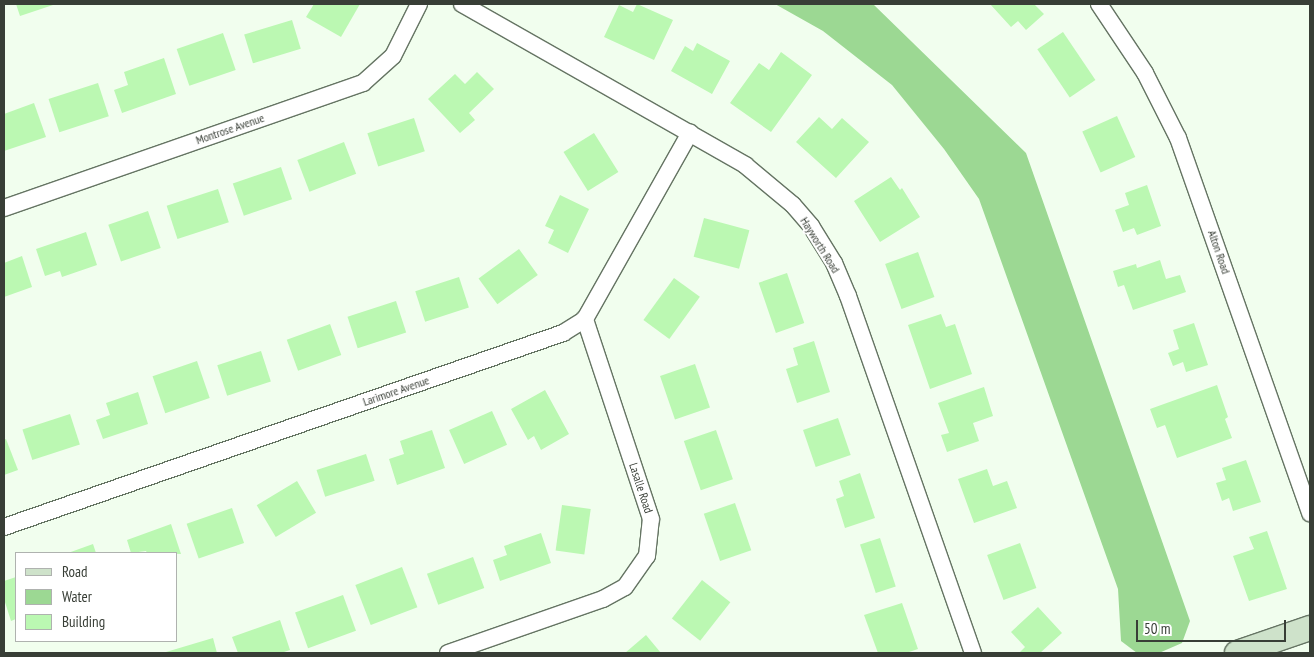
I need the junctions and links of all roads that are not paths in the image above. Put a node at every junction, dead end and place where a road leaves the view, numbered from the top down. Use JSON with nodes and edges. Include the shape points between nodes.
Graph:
{"nodes":[{"id":1,"x":419,"y":4,"type":"edge"},
{"id":2,"x":462,"y":4,"type":"edge"},
{"id":3,"x":1099,"y":4,"type":"edge"},
{"id":4,"x":690,"y":133,"type":"junction"},
{"id":5,"x":4,"y":208,"type":"edge"},
{"id":6,"x":585,"y":319,"type":"junction"},
{"id":7,"x":1310,"y":513,"type":"edge"},
{"id":8,"x":4,"y":527,"type":"edge"},
{"id":9,"x":1310,"y":628,"type":"edge"},
{"id":10,"x":448,"y":653,"type":"edge"},
{"id":11,"x":973,"y":653,"type":"edge"},
{"id":12,"x":1237,"y":653,"type":"edge"}],
"edges":[{"from":1,"to":5,"type":"street","name":"Montrose Avenue","via":[[394,56],[363,83]]},
{"from":2,"to":4,"type":"street","name":"Hayworth Road"},
{"from":3,"to":7,"type":"street","name":"Alton Road","via":[[1146,73],[1178,138]]},
{"from":4,"to":6,"type":"street","name":"Larimore Avenue"},
{"from":4,"to":11,"type":"street","name":"Hayworth Road","via":[[745,165],[793,205],[811,226],[834,263],[852,306]]},
{"from":6,"to":8,"type":"street","name":"Larimore Avenue","via":[[563,333]]},
{"from":6,"to":10,"type":"street","name":"Lasalle Road","via":[[651,519],[647,556],[625,587],[603,600]]},
{"from":9,"to":12,"type":"street"}]}
